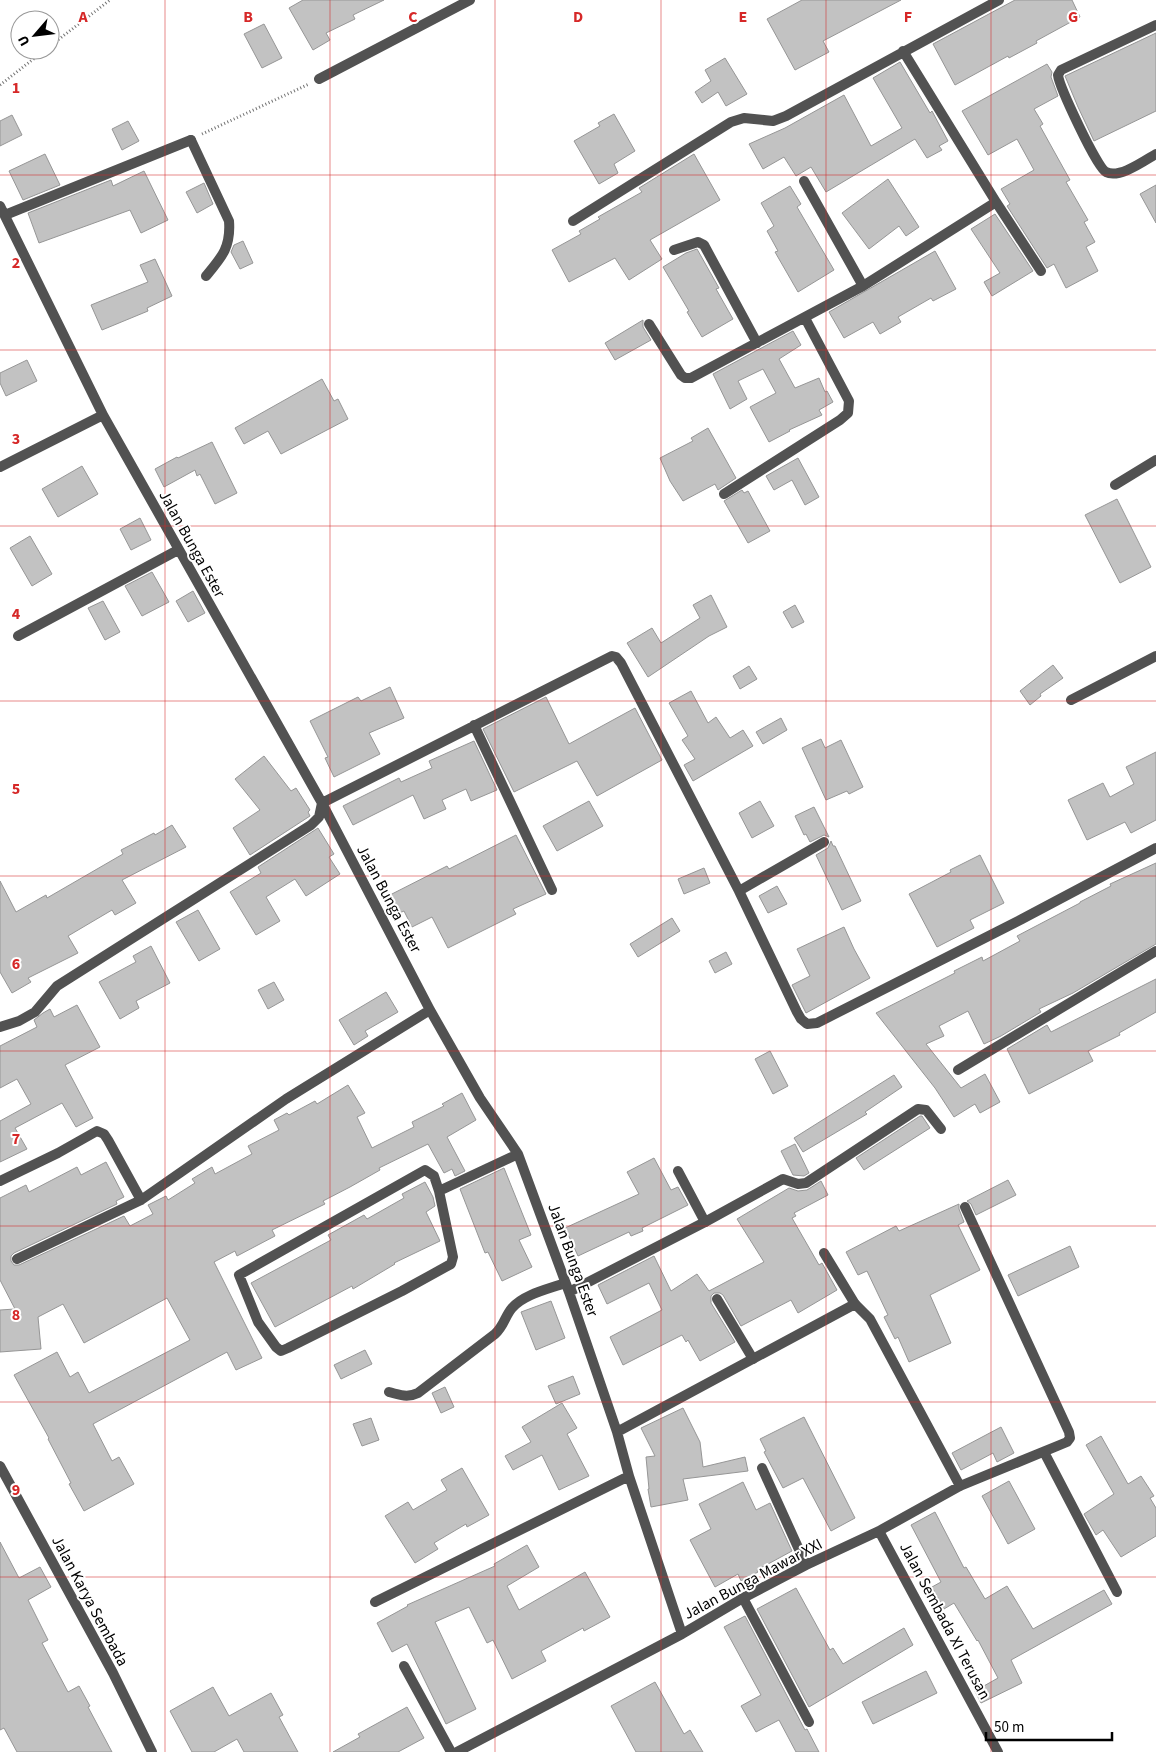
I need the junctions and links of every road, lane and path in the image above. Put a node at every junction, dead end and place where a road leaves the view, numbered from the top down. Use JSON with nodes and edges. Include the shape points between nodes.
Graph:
{"nodes":[{"id":1,"x":110,"y":0,"type":"edge"},
{"id":2,"x":470,"y":0,"type":"edge"},
{"id":3,"x":999,"y":0,"type":"edge"},
{"id":4,"x":1156,"y":25,"type":"edge"},
{"id":5,"x":60,"y":38,"type":"edge"},
{"id":6,"x":903,"y":50,"type":"junction"},
{"id":7,"x":32,"y":60,"type":"edge"},
{"id":8,"x":319,"y":79,"type":"joint"},
{"id":9,"x":0,"y":85,"type":"edge"},
{"id":10,"x":191,"y":140,"type":"junction"},
{"id":11,"x":1156,"y":154,"type":"edge"},
{"id":12,"x":804,"y":181,"type":"dead end"},
{"id":13,"x":996,"y":202,"type":"junction"},
{"id":14,"x":2,"y":210,"type":"edge"},
{"id":15,"x":573,"y":221,"type":"dead end"},
{"id":16,"x":674,"y":250,"type":"dead end"},
{"id":17,"x":1041,"y":271,"type":"dead end"},
{"id":18,"x":206,"y":276,"type":"dead end"},
{"id":19,"x":864,"y":286,"type":"junction"},
{"id":20,"x":805,"y":318,"type":"junction"},
{"id":21,"x":649,"y":324,"type":"dead end"},
{"id":22,"x":757,"y":344,"type":"junction"},
{"id":23,"x":103,"y":415,"type":"junction"},
{"id":24,"x":1156,"y":460,"type":"edge"},
{"id":25,"x":0,"y":467,"type":"edge"},
{"id":26,"x":1115,"y":485,"type":"dead end"},
{"id":27,"x":724,"y":494,"type":"dead end"},
{"id":28,"x":178,"y":550,"type":"junction"},
{"id":29,"x":18,"y":636,"type":"dead end"},
{"id":30,"x":1156,"y":656,"type":"edge"},
{"id":31,"x":1071,"y":700,"type":"dead end"},
{"id":32,"x":474,"y":725,"type":"junction"},
{"id":33,"x":322,"y":803,"type":"junction"},
{"id":34,"x":824,"y":842,"type":"dead end"},
{"id":35,"x":1156,"y":848,"type":"edge"},
{"id":36,"x":552,"y":890,"type":"dead end"},
{"id":37,"x":739,"y":891,"type":"junction"},
{"id":38,"x":1156,"y":951,"type":"edge"},
{"id":39,"x":430,"y":1010,"type":"junction"},
{"id":40,"x":0,"y":1027,"type":"edge"},
{"id":41,"x":958,"y":1070,"type":"dead end"},
{"id":42,"x":941,"y":1129,"type":"dead end"},
{"id":43,"x":518,"y":1154,"type":"junction"},
{"id":44,"x":678,"y":1171,"type":"dead end"},
{"id":45,"x":0,"y":1181,"type":"edge"},
{"id":46,"x":439,"y":1191,"type":"junction"},
{"id":47,"x":141,"y":1200,"type":"junction"},
{"id":48,"x":965,"y":1207,"type":"dead end"},
{"id":49,"x":705,"y":1222,"type":"junction"},
{"id":50,"x":824,"y":1253,"type":"dead end"},
{"id":51,"x":17,"y":1259,"type":"dead end"},
{"id":52,"x":567,"y":1287,"type":"junction"},
{"id":53,"x":717,"y":1300,"type":"dead end"},
{"id":54,"x":855,"y":1304,"type":"junction"},
{"id":55,"x":753,"y":1359,"type":"junction"},
{"id":56,"x":389,"y":1392,"type":"dead end"},
{"id":57,"x":617,"y":1432,"type":"junction"},
{"id":58,"x":1044,"y":1452,"type":"junction"},
{"id":59,"x":0,"y":1466,"type":"edge"},
{"id":60,"x":762,"y":1468,"type":"dead end"},
{"id":61,"x":629,"y":1476,"type":"junction"},
{"id":62,"x":960,"y":1486,"type":"junction"},
{"id":63,"x":879,"y":1531,"type":"junction"},
{"id":64,"x":806,"y":1565,"type":"junction"},
{"id":65,"x":1117,"y":1592,"type":"dead end"},
{"id":66,"x":743,"y":1598,"type":"junction"},
{"id":67,"x":375,"y":1602,"type":"dead end"},
{"id":68,"x":682,"y":1634,"type":"junction"},
{"id":69,"x":404,"y":1666,"type":"dead end"},
{"id":70,"x":809,"y":1722,"type":"dead end"},
{"id":71,"x":152,"y":1752,"type":"edge"},
{"id":72,"x":451,"y":1752,"type":"edge"},
{"id":73,"x":457,"y":1752,"type":"edge"},
{"id":74,"x":998,"y":1752,"type":"edge"}],
"edges":[{"from":1,"to":5,"type":"path"},
{"from":2,"to":8,"type":"street"},
{"from":3,"to":6,"type":"street"},
{"from":4,"to":11,"type":"street","via":[[1061,70],[1058,78],[1092,153],[1106,172],[1113,174],[1127,170]]},
{"from":6,"to":13,"type":"street"},
{"from":6,"to":15,"type":"street","via":[[786,116],[773,121],[744,118],[731,122]]},
{"from":7,"to":9,"type":"path"},
{"from":8,"to":10,"type":"path"},
{"from":10,"to":14,"type":"street"},
{"from":10,"to":18,"type":"street","via":[[229,221],[230,234],[224,255]]},
{"from":12,"to":19,"type":"street"},
{"from":13,"to":17,"type":"street"},
{"from":13,"to":19,"type":"street"},
{"from":14,"to":23,"type":"street","name":"Jalan Bunga Ester"},
{"from":16,"to":22,"type":"street","via":[[698,242],[704,245]]},
{"from":19,"to":20,"type":"street"},
{"from":20,"to":22,"type":"street"},
{"from":20,"to":27,"type":"street","via":[[849,401],[848,413]]},
{"from":21,"to":22,"type":"street","via":[[685,378],[691,378]]},
{"from":23,"to":25,"type":"street"},
{"from":23,"to":28,"type":"street","name":"Jalan Bunga Ester"},
{"from":24,"to":26,"type":"street"},
{"from":28,"to":29,"type":"street"},
{"from":28,"to":33,"type":"street","name":"Jalan Bunga Ester"},
{"from":30,"to":31,"type":"street"},
{"from":32,"to":33,"type":"street"},
{"from":32,"to":36,"type":"street"},
{"from":32,"to":37,"type":"street","via":[[608,657],[616,657]]},
{"from":33,"to":39,"type":"street","name":"Jalan Bunga Ester"},
{"from":33,"to":40,"type":"street","via":[[318,817],[310,825],[57,986],[35,1012]]},
{"from":34,"to":37,"type":"street"},
{"from":35,"to":37,"type":"street","via":[[1022,919],[810,1024],[801,1019]]},
{"from":38,"to":41,"type":"street"},
{"from":39,"to":43,"type":"street","name":"Jalan Bunga Ester","via":[[480,1098]]},
{"from":39,"to":47,"type":"street","via":[[286,1098]]},
{"from":42,"to":49,"type":"street","via":[[926,1110],[918,1109],[806,1183],[782,1179]]},
{"from":43,"to":46,"type":"street"},
{"from":43,"to":52,"type":"street","name":"Jalan Bunga Ester"},
{"from":44,"to":49,"type":"street"},
{"from":45,"to":47,"type":"street","via":[[97,1131],[108,1140]]},
{"from":46,"to":46,"type":"street","via":[[453,1257],[451,1264],[288,1348],[281,1351],[276,1347],[258,1322],[239,1275],[425,1170],[434,1176]]},
{"from":47,"to":51,"type":"street"},
{"from":48,"to":58,"type":"street","name":"Jalan Bunga Mawar XXI","via":[[1069,1432],[1067,1442]]},
{"from":49,"to":52,"type":"street"},
{"from":50,"to":54,"type":"street"},
{"from":52,"to":56,"type":"street","via":[[521,1300],[512,1308],[496,1334],[418,1393],[401,1396]]},
{"from":52,"to":57,"type":"street","name":"Jalan Bunga Ester"},
{"from":53,"to":55,"type":"street"},
{"from":54,"to":55,"type":"street"},
{"from":54,"to":62,"type":"street","via":[[870,1319]]},
{"from":55,"to":57,"type":"street"},
{"from":57,"to":61,"type":"street","name":"Jalan Bunga Ester"},
{"from":58,"to":62,"type":"street","name":"Jalan Bunga Mawar XXI"},
{"from":58,"to":65,"type":"street"},
{"from":59,"to":71,"type":"street","name":"Jalan Karya Sembada"},
{"from":60,"to":64,"type":"street"},
{"from":61,"to":67,"type":"street"},
{"from":61,"to":68,"type":"street","name":"Jalan Bunga Ester"},
{"from":62,"to":63,"type":"street","name":"Jalan Bunga Mawar XXI"},
{"from":63,"to":64,"type":"street","name":"Jalan Bunga Mawar XXI"},
{"from":63,"to":74,"type":"street","name":"Jalan Sembada XI Terusan"},
{"from":64,"to":66,"type":"street","name":"Jalan Bunga Mawar XXI"},
{"from":66,"to":68,"type":"street","name":"Jalan Bunga Mawar XXI"},
{"from":66,"to":70,"type":"street"},
{"from":68,"to":73,"type":"street","name":"Jalan Bunga Mawar XXI"},
{"from":69,"to":72,"type":"street"}]}
